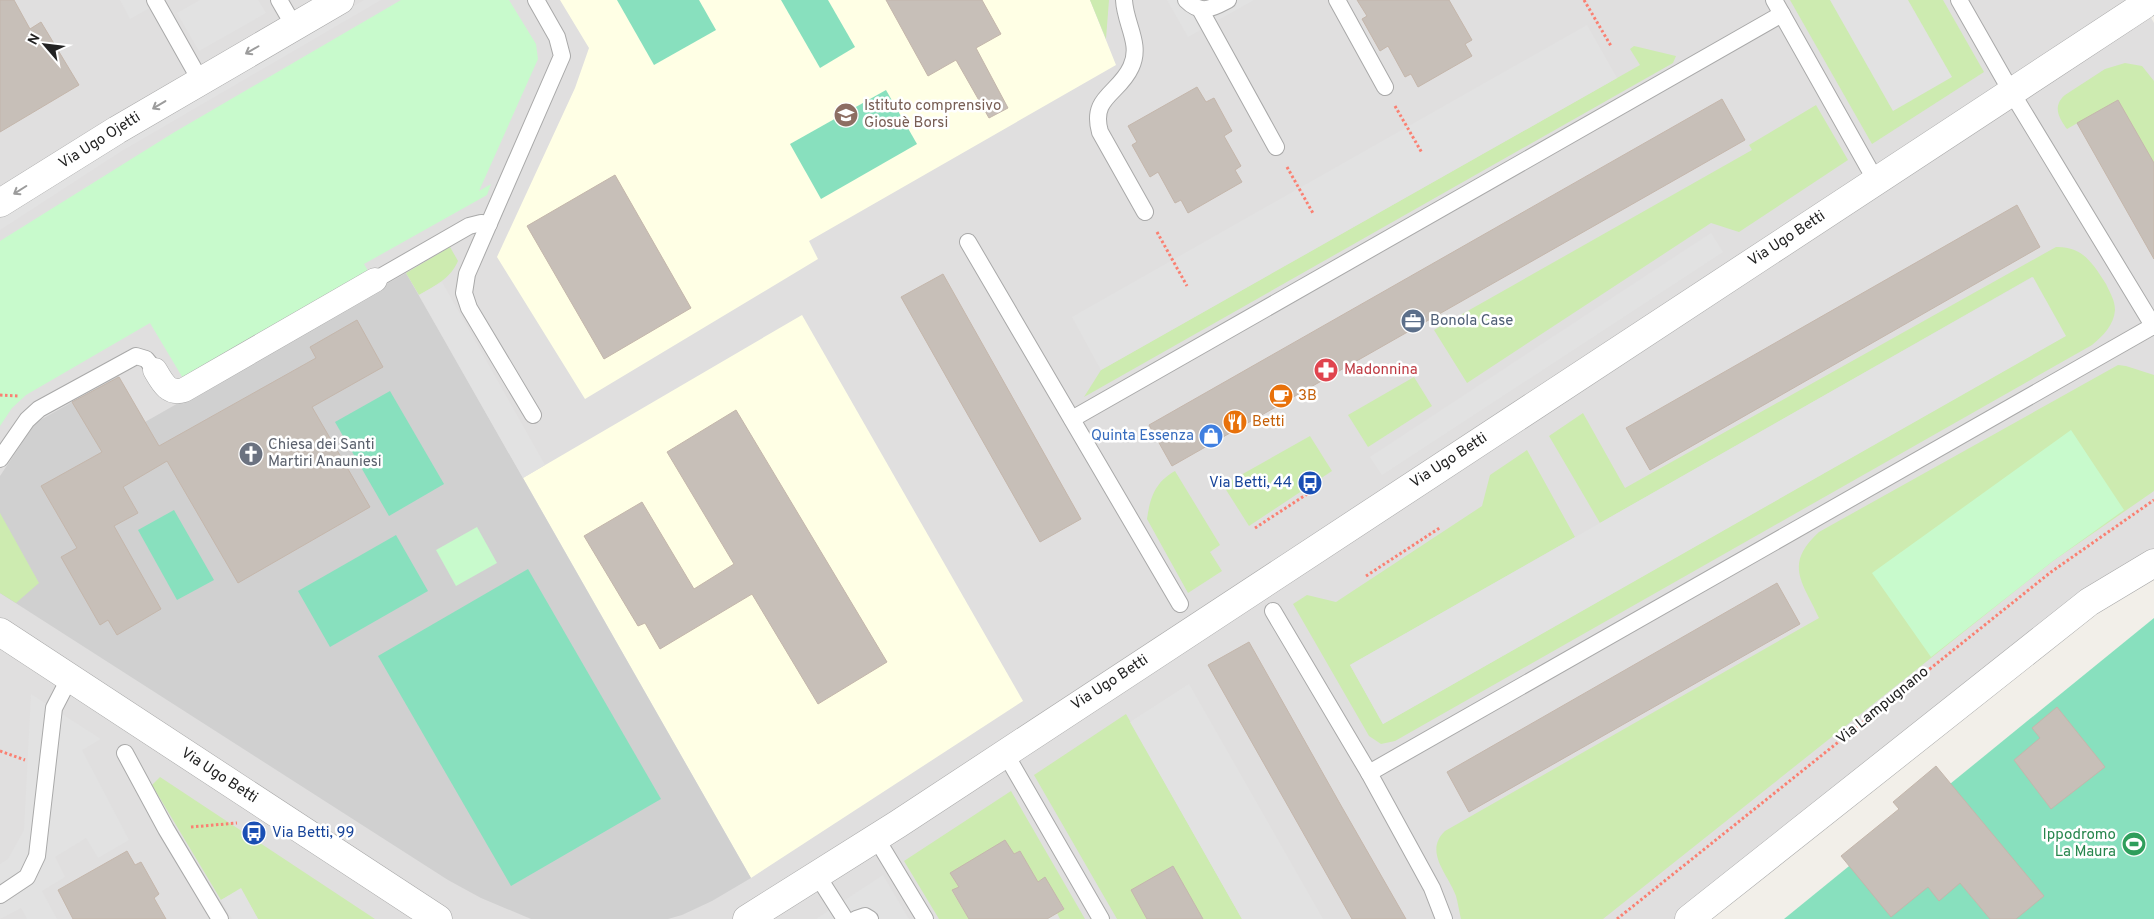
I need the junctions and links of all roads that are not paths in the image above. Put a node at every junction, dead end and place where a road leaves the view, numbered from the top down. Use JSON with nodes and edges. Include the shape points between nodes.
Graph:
{"nodes":[{"id":1,"x":155,"y":0,"type":"edge"},
{"id":2,"x":279,"y":0,"type":"edge"},
{"id":3,"x":340,"y":0,"type":"edge"},
{"id":4,"x":536,"y":0,"type":"edge"},
{"id":5,"x":1124,"y":0,"type":"edge"},
{"id":6,"x":1186,"y":0,"type":"edge"},
{"id":7,"x":1228,"y":0,"type":"edge"},
{"id":8,"x":1337,"y":0,"type":"edge"},
{"id":9,"x":1959,"y":0,"type":"edge"},
{"id":10,"x":1778,"y":7,"type":"edge"},
{"id":11,"x":2147,"y":9,"type":"edge"},
{"id":12,"x":1201,"y":11,"type":"junction"},
{"id":13,"x":294,"y":26,"type":"junction"},
{"id":14,"x":200,"y":80,"type":"junction"},
{"id":15,"x":1385,"y":87,"type":"road end"},
{"id":16,"x":2012,"y":93,"type":"junction"},
{"id":17,"x":1276,"y":147,"type":"road end"},
{"id":18,"x":1876,"y":181,"type":"junction"},
{"id":19,"x":0,"y":203,"type":"edge"},
{"id":20,"x":1145,"y":212,"type":"road end"},
{"id":21,"x":490,"y":224,"type":"junction"},
{"id":22,"x":968,"y":242,"type":"dead end"},
{"id":23,"x":375,"y":280,"type":"joint"},
{"id":24,"x":2154,"y":327,"type":"edge"},
{"id":25,"x":155,"y":370,"type":"joint"},
{"id":26,"x":533,"y":415,"type":"dead end"},
{"id":27,"x":1072,"y":420,"type":"junction"},
{"id":28,"x":0,"y":459,"type":"edge"},
{"id":29,"x":2154,"y":563,"type":"edge"},
{"id":30,"x":1180,"y":604,"type":"dead end"},
{"id":31,"x":1273,"y":611,"type":"dead end"},
{"id":32,"x":0,"y":632,"type":"edge"},
{"id":33,"x":69,"y":678,"type":"junction"},
{"id":34,"x":125,"y":753,"type":"dead end"},
{"id":35,"x":1005,"y":753,"type":"junction"},
{"id":36,"x":1369,"y":773,"type":"junction"},
{"id":37,"x":876,"y":838,"type":"junction"},
{"id":38,"x":817,"y":875,"type":"junction"},
{"id":39,"x":0,"y":895,"type":"edge"},
{"id":40,"x":220,"y":919,"type":"edge"},
{"id":41,"x":438,"y":919,"type":"edge"},
{"id":42,"x":747,"y":919,"type":"edge"},
{"id":43,"x":845,"y":919,"type":"edge"},
{"id":44,"x":856,"y":919,"type":"edge"},
{"id":45,"x":870,"y":919,"type":"edge"},
{"id":46,"x":925,"y":919,"type":"edge"},
{"id":47,"x":1101,"y":919,"type":"edge"},
{"id":48,"x":1444,"y":919,"type":"edge"},
{"id":49,"x":1689,"y":919,"type":"edge"}],
"edges":[{"from":1,"to":14,"type":"lane"},
{"from":2,"to":13,"type":"lane"},
{"from":3,"to":13,"type":"street","name":"Via Ugo Ojetti"},
{"from":4,"to":21,"type":"lane","via":[[557,37],[562,56]]},
{"from":5,"to":20,"type":"lane","via":[[1135,41],[1135,56],[1124,78],[1104,98],[1097,121]]},
{"from":6,"to":12,"type":"lane"},
{"from":7,"to":12,"type":"lane"},
{"from":8,"to":15,"type":"lane"},
{"from":9,"to":16,"type":"lane"},
{"from":10,"to":18,"type":"lane"},
{"from":10,"to":27,"type":"lane"},
{"from":11,"to":16,"type":"street","name":"Via Ugo Betti"},
{"from":12,"to":17,"type":"lane"},
{"from":13,"to":14,"type":"street","name":"Via Ugo Ojetti","one_way":true},
{"from":14,"to":19,"type":"street","name":"Via Ugo Ojetti","one_way":true},
{"from":16,"to":18,"type":"street","name":"Via Ugo Betti"},
{"from":16,"to":24,"type":"lane"},
{"from":18,"to":35,"type":"street","name":"Via Ugo Betti"},
{"from":21,"to":23,"type":"lane","via":[[468,226]]},
{"from":21,"to":26,"type":"lane","via":[[467,274],[464,293],[469,308]]},
{"from":22,"to":27,"type":"lane"},
{"from":23,"to":25,"type":"street","via":[[184,390],[167,388]]},
{"from":24,"to":36,"type":"lane"},
{"from":25,"to":28,"type":"lane","via":[[146,359],[136,356],[48,405],[27,420]]},
{"from":27,"to":30,"type":"lane"},
{"from":29,"to":49,"type":"street","via":[[2089,602]]},
{"from":31,"to":36,"type":"lane"},
{"from":32,"to":33,"type":"street","name":"Via Ugo Betti"},
{"from":33,"to":39,"type":"lane","via":[[54,708],[37,856],[27,877]]},
{"from":33,"to":41,"type":"street","name":"Via Ugo Betti"},
{"from":34,"to":40,"type":"lane"},
{"from":35,"to":37,"type":"street","name":"Via Ugo Betti"},
{"from":35,"to":47,"type":"lane"},
{"from":36,"to":48,"type":"lane","via":[[1432,888]]},
{"from":37,"to":38,"type":"street","name":"Via Ugo Betti"},
{"from":37,"to":46,"type":"lane"},
{"from":38,"to":42,"type":"street","name":"Via Ugo Betti"},
{"from":38,"to":43,"type":"lane"},
{"from":44,"to":45,"type":"lane","via":[[865,916]]}]}
